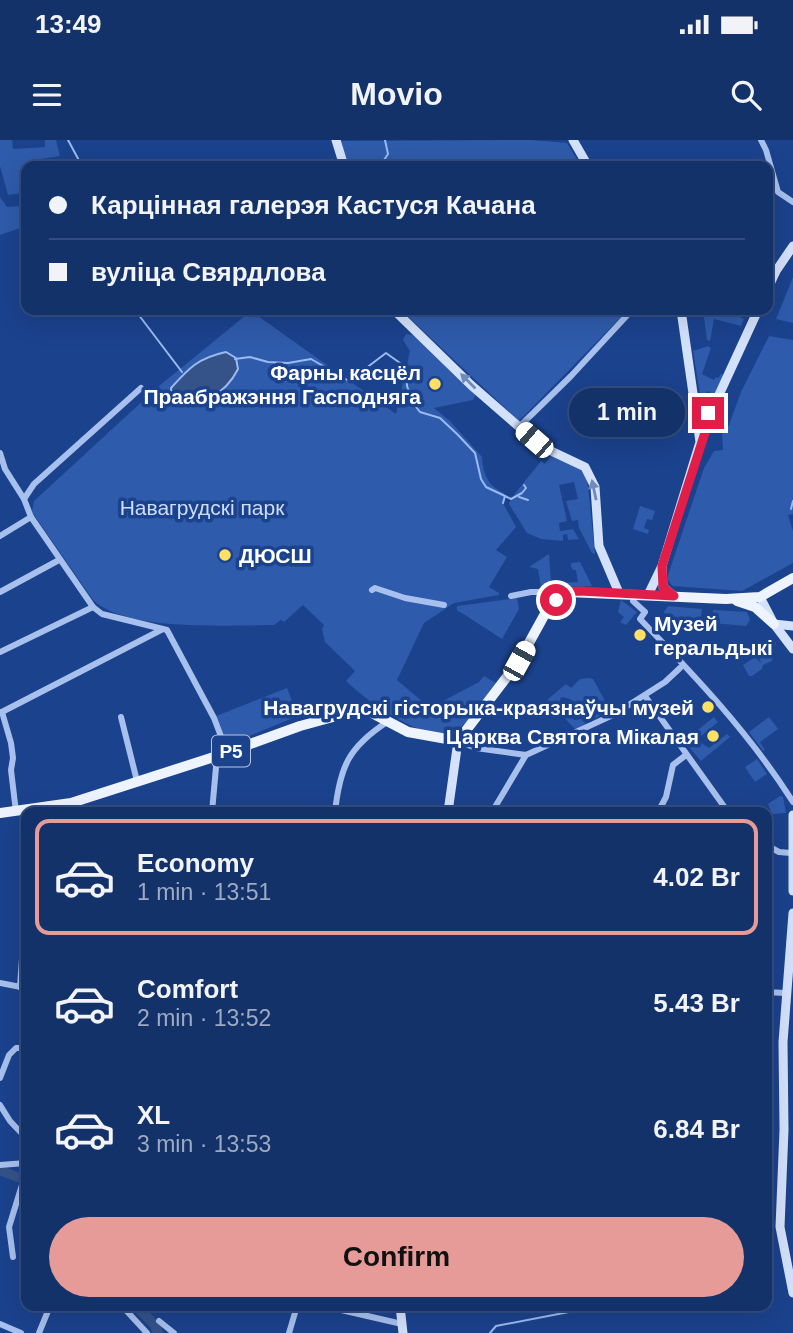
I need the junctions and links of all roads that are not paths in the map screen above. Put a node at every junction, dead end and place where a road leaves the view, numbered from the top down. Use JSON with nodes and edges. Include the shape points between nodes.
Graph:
{"nodes":[{"id":1,"x":336,"y":140,"type":"edge"},
{"id":2,"x":573,"y":140,"type":"edge"},
{"id":3,"x":761,"y":140,"type":"edge"},
{"id":4,"x":342,"y":161,"type":"edge"},
{"id":5,"x":585,"y":161,"type":"edge"},
{"id":6,"x":769,"y":161,"type":"edge"},
{"id":7,"x":773,"y":174,"type":"edge"},
{"id":8,"x":793,"y":202,"type":"edge"},
{"id":9,"x":793,"y":246,"type":"edge"},
{"id":10,"x":773,"y":269,"type":"edge"},
{"id":11,"x":399,"y":315,"type":"edge"},
{"id":12,"x":627,"y":315,"type":"edge"},
{"id":13,"x":682,"y":315,"type":"edge"},
{"id":14,"x":756,"y":315,"type":"edge"},
{"id":15,"x":141,"y":387,"type":"dead end"},
{"id":16,"x":697,"y":411,"type":"junction"},
{"id":17,"x":712,"y":411,"type":"junction"},
{"id":18,"x":519,"y":427,"type":"junction"},
{"id":19,"x":700,"y":442,"type":"junction"},
{"id":20,"x":0,"y":453,"type":"edge"},
{"id":21,"x":24,"y":499,"type":"junction"},
{"id":22,"x":31,"y":517,"type":"junction"},
{"id":23,"x":0,"y":536,"type":"edge"},
{"id":24,"x":59,"y":560,"type":"junction"},
{"id":25,"x":662,"y":566,"type":"junction"},
{"id":26,"x":793,"y":578,"type":"edge"},
{"id":27,"x":372,"y":590,"type":"dead end"},
{"id":28,"x":0,"y":592,"type":"edge"},
{"id":29,"x":568,"y":592,"type":"junction"},
{"id":30,"x":619,"y":593,"type":"junction"},
{"id":31,"x":648,"y":595,"type":"junction"},
{"id":32,"x":511,"y":596,"type":"dead end"},
{"id":33,"x":674,"y":596,"type":"junction"},
{"id":34,"x":760,"y":597,"type":"junction"},
{"id":35,"x":726,"y":599,"type":"junction"},
{"id":36,"x":633,"y":601,"type":"dead end"},
{"id":37,"x":444,"y":606,"type":"dead end"},
{"id":38,"x":93,"y":607,"type":"junction"},
{"id":39,"x":774,"y":624,"type":"junction"},
{"id":40,"x":793,"y":625,"type":"edge"},
{"id":41,"x":161,"y":630,"type":"junction"},
{"id":42,"x":793,"y":649,"type":"edge"},
{"id":43,"x":0,"y":652,"type":"edge"},
{"id":44,"x":680,"y":668,"type":"dead end"},
{"id":45,"x":645,"y":696,"type":"junction"},
{"id":46,"x":1,"y":713,"type":"edge"},
{"id":47,"x":121,"y":717,"type":"dead end"},
{"id":48,"x":387,"y":722,"type":"junction"},
{"id":49,"x":458,"y":741,"type":"junction"},
{"id":50,"x":222,"y":754,"type":"junction"},
{"id":51,"x":526,"y":755,"type":"junction"},
{"id":52,"x":687,"y":755,"type":"junction"},
{"id":53,"x":137,"y":781,"type":"junction"},
{"id":54,"x":793,"y":802,"type":"edge"},
{"id":55,"x":52,"y":807,"type":"edge"},
{"id":56,"x":213,"y":807,"type":"edge"},
{"id":57,"x":336,"y":807,"type":"edge"},
{"id":58,"x":449,"y":807,"type":"edge"},
{"id":59,"x":495,"y":807,"type":"edge"},
{"id":60,"x":661,"y":807,"type":"edge"},
{"id":61,"x":723,"y":807,"type":"edge"},
{"id":62,"x":16,"y":812,"type":"junction"},
{"id":63,"x":21,"y":812,"type":"edge"},
{"id":64,"x":0,"y":813,"type":"edge"},
{"id":65,"x":793,"y":815,"type":"edge"},
{"id":66,"x":772,"y":848,"type":"edge"},
{"id":67,"x":791,"y":853,"type":"edge"},
{"id":68,"x":793,"y":891,"type":"edge"},
{"id":69,"x":793,"y":913,"type":"edge"},
{"id":70,"x":0,"y":982,"type":"edge"},
{"id":71,"x":21,"y":987,"type":"edge"},
{"id":72,"x":772,"y":992,"type":"edge"},
{"id":73,"x":785,"y":993,"type":"junction"},
{"id":74,"x":21,"y":1048,"type":"edge"},
{"id":75,"x":0,"y":1078,"type":"edge"},
{"id":76,"x":0,"y":1105,"type":"edge"},
{"id":77,"x":21,"y":1133,"type":"edge"},
{"id":78,"x":21,"y":1163,"type":"edge"},
{"id":79,"x":0,"y":1165,"type":"edge"},
{"id":80,"x":21,"y":1188,"type":"edge"},
{"id":81,"x":13,"y":1257,"type":"dead end"},
{"id":82,"x":793,"y":1293,"type":"edge"},
{"id":83,"x":48,"y":1311,"type":"edge"},
{"id":84,"x":127,"y":1311,"type":"edge"},
{"id":85,"x":296,"y":1311,"type":"edge"},
{"id":86,"x":341,"y":1311,"type":"edge"},
{"id":87,"x":401,"y":1311,"type":"edge"},
{"id":88,"x":159,"y":1321,"type":"dead end"},
{"id":89,"x":0,"y":1324,"type":"edge"},
{"id":90,"x":403,"y":1329,"type":"edge"},
{"id":91,"x":21,"y":1333,"type":"edge"},
{"id":92,"x":39,"y":1333,"type":"edge"},
{"id":93,"x":147,"y":1333,"type":"edge"},
{"id":94,"x":174,"y":1333,"type":"edge"},
{"id":95,"x":289,"y":1333,"type":"edge"}],
"edges":[{"from":1,"to":4,"type":"street"},
{"from":2,"to":5,"type":"street"},
{"from":3,"to":6,"type":"street"},
{"from":7,"to":8,"type":"street","via":[[778,192]]},
{"from":9,"to":10,"type":"street"},
{"from":18,"to":11,"type":"street","one_way":true},
{"from":12,"to":18,"type":"street"},
{"from":13,"to":16,"type":"street"},
{"from":14,"to":17,"type":"street"},
{"from":15,"to":21,"type":"street","via":[[34,484]]},
{"from":16,"to":17,"type":"street"},
{"from":16,"to":19,"type":"street"},
{"from":17,"to":19,"type":"street"},
{"from":30,"to":18,"type":"street","one_way":true,"via":[[597,535],[596,494],[590,475],[579,463],[544,448]]},
{"from":19,"to":25,"type":"street"},
{"from":20,"to":21,"type":"street"},
{"from":21,"to":22,"type":"street"},
{"from":22,"to":23,"type":"street"},
{"from":22,"to":24,"type":"street"},
{"from":24,"to":28,"type":"street"},
{"from":24,"to":38,"type":"street"},
{"from":25,"to":31,"type":"street"},
{"from":25,"to":33,"type":"street","via":[[663,587]]},
{"from":26,"to":34,"type":"main road"},
{"from":27,"to":37,"type":"street"},
{"from":29,"to":30,"type":"main road"},
{"from":29,"to":32,"type":"street"},
{"from":29,"to":49,"type":"main road","via":[[546,612],[519,661]]},
{"from":30,"to":31,"type":"main road"},
{"from":31,"to":33,"type":"main road"},
{"from":33,"to":35,"type":"main road"},
{"from":34,"to":35,"type":"main road"},
{"from":34,"to":39,"type":"street"},
{"from":35,"to":39,"type":"main road","via":[[755,607]]},
{"from":36,"to":54,"type":"street","via":[[645,612],[640,619],[711,695]]},
{"from":38,"to":41,"type":"street"},
{"from":38,"to":43,"type":"street"},
{"from":39,"to":40,"type":"street"},
{"from":39,"to":42,"type":"street"},
{"from":41,"to":46,"type":"street"},
{"from":41,"to":50,"type":"street","via":[[167,630],[214,718]]},
{"from":44,"to":45,"type":"street"},
{"from":45,"to":51,"type":"street"},
{"from":45,"to":52,"type":"street"},
{"from":46,"to":62,"type":"street","via":[[11,743]]},
{"from":47,"to":53,"type":"street"},
{"from":48,"to":49,"type":"main road","number":"Р5","via":[[408,732]]},
{"from":48,"to":50,"type":"main road","number":"Р5","via":[[370,712],[355,711]]},
{"from":48,"to":57,"type":"street","via":[[366,737],[345,762]]},
{"from":49,"to":51,"type":"street"},
{"from":49,"to":58,"type":"street"},
{"from":50,"to":53,"type":"main road","number":"Р5"},
{"from":50,"to":56,"type":"street"},
{"from":51,"to":59,"type":"street"},
{"from":52,"to":60,"type":"street","via":[[673,765]]},
{"from":52,"to":61,"type":"street"},
{"from":53,"to":55,"type":"main road","number":"Р5"},
{"from":62,"to":63,"type":"main road","number":"Р5"},
{"from":62,"to":64,"type":"main road","number":"Р5"},
{"from":65,"to":67,"type":"street"},
{"from":66,"to":67,"type":"street"},
{"from":67,"to":68,"type":"street"},
{"from":69,"to":73,"type":"street"},
{"from":70,"to":71,"type":"street"},
{"from":72,"to":73,"type":"street"},
{"from":73,"to":82,"type":"street","via":[[780,1227]]},
{"from":74,"to":75,"type":"street","via":[[9,1055]]},
{"from":76,"to":77,"type":"street"},
{"from":78,"to":79,"type":"street"},
{"from":80,"to":81,"type":"street","via":[[9,1227]]},
{"from":83,"to":92,"type":"street"},
{"from":84,"to":93,"type":"street"},
{"from":85,"to":95,"type":"street"},
{"from":86,"to":90,"type":"street"},
{"from":87,"to":90,"type":"street"},
{"from":88,"to":94,"type":"street"},
{"from":89,"to":91,"type":"street"}]}
